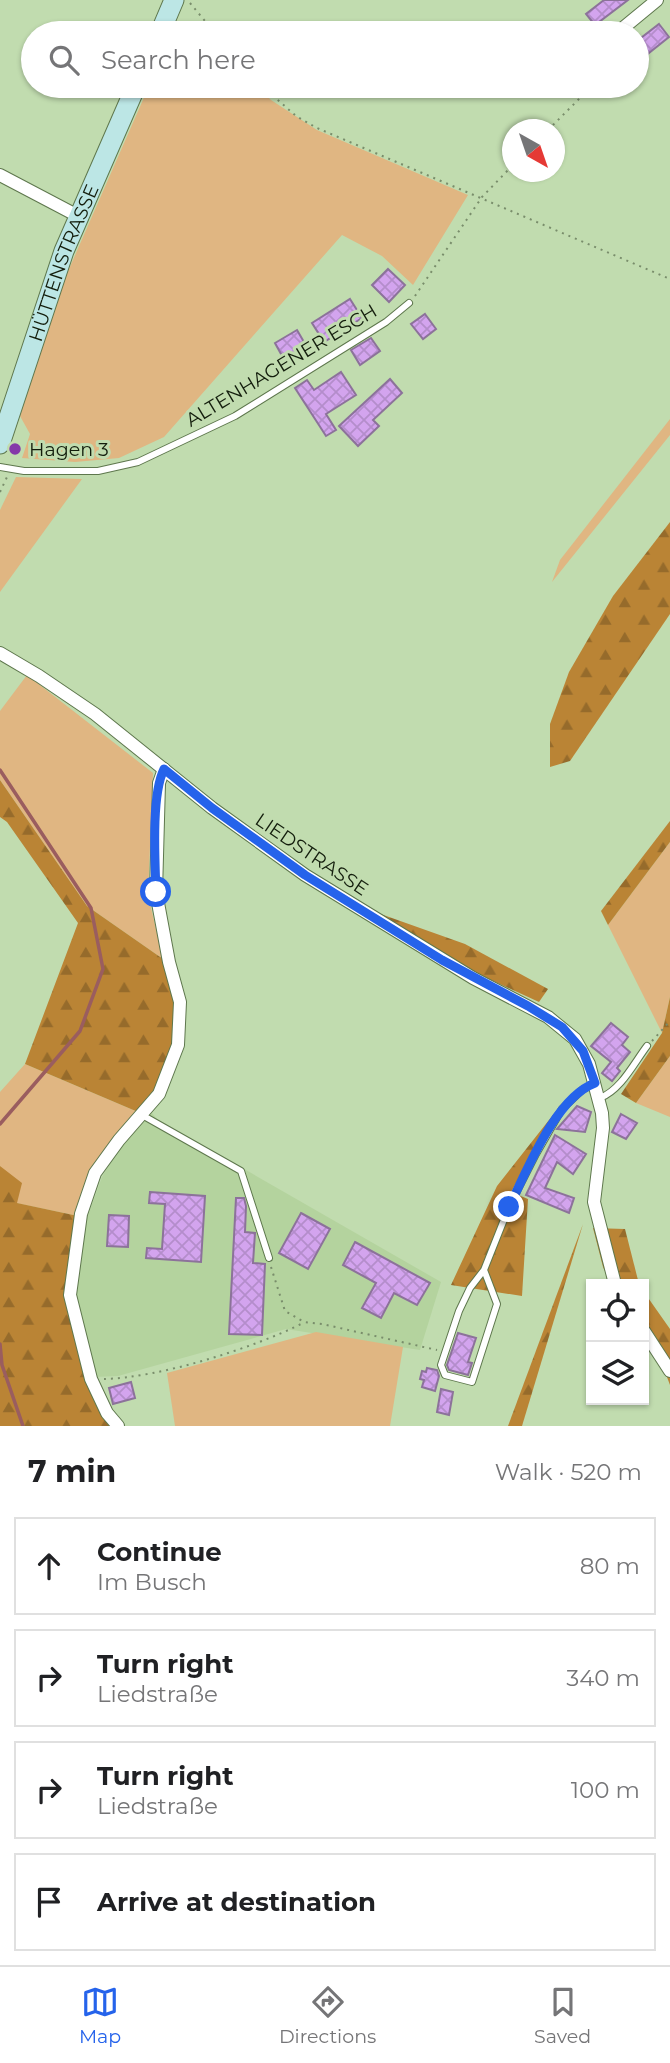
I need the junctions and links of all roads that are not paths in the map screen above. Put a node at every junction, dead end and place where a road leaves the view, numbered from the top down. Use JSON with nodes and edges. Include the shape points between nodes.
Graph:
{"nodes":[{"id":1,"x":174,"y":0,"type":"edge"},
{"id":2,"x":657,"y":0,"type":"edge"},
{"id":3,"x":165,"y":21,"type":"edge"},
{"id":4,"x":632,"y":21,"type":"edge"},
{"id":5,"x":131,"y":98,"type":"edge"},
{"id":6,"x":0,"y":175,"type":"edge"},
{"id":7,"x":78,"y":216,"type":"junction"},
{"id":8,"x":410,"y":303,"type":"road end"},
{"id":9,"x":0,"y":444,"type":"edge"},
{"id":10,"x":0,"y":467,"type":"edge"},
{"id":11,"x":0,"y":653,"type":"edge"},
{"id":12,"x":164,"y":769,"type":"junction"},
{"id":13,"x":648,"y":1046,"type":"road end"},
{"id":14,"x":595,"y":1083,"type":"junction"},
{"id":15,"x":600,"y":1098,"type":"junction"},
{"id":16,"x":142,"y":1115,"type":"junction"},
{"id":17,"x":269,"y":1258,"type":"road end"},
{"id":18,"x":484,"y":1270,"type":"junction"},
{"id":19,"x":614,"y":1279,"type":"edge"},
{"id":20,"x":649,"y":1339,"type":"edge"},
{"id":21,"x":670,"y":1371,"type":"edge"},
{"id":22,"x":118,"y":1426,"type":"edge"}],
"edges":[{"from":1,"to":3,"type":"main road"},
{"from":2,"to":4,"type":"street"},
{"from":5,"to":7,"type":"main road","name":"HÜTTENSTRASSE"},
{"from":6,"to":7,"type":"street"},
{"from":7,"to":9,"type":"main road","name":"HÜTTENSTRASSE"},
{"from":8,"to":10,"type":"lane","name":"ALTENHAGENER ESCH","via":[[235,416],[138,462],[98,471]]},
{"from":11,"to":12,"type":"street","name":"LIEDSTRASSE","via":[[95,714]]},
{"from":12,"to":14,"type":"street","name":"LIEDSTRASSE","via":[[305,875],[562,1027],[583,1051]]},
{"from":12,"to":16,"type":"street","via":[[159,782],[156,892],[180,1002],[178,1045],[159,1094]]},
{"from":13,"to":15,"type":"lane","via":[[617,1086]]},
{"from":14,"to":15,"type":"street","name":"LIEDSTRASSE"},
{"from":14,"to":18,"type":"lane","via":[[562,1109],[509,1207]]},
{"from":15,"to":19,"type":"street","name":"LIEDSTRASSE","via":[[603,1128],[594,1202]]},
{"from":16,"to":17,"type":"lane","via":[[241,1171]]},
{"from":16,"to":22,"type":"street","via":[[95,1172],[81,1214],[70,1295],[92,1379]]},
{"from":18,"to":18,"type":"lane","via":[[458,1311],[441,1365],[445,1376],[472,1382],[497,1304]]},
{"from":20,"to":21,"type":"street"}]}
